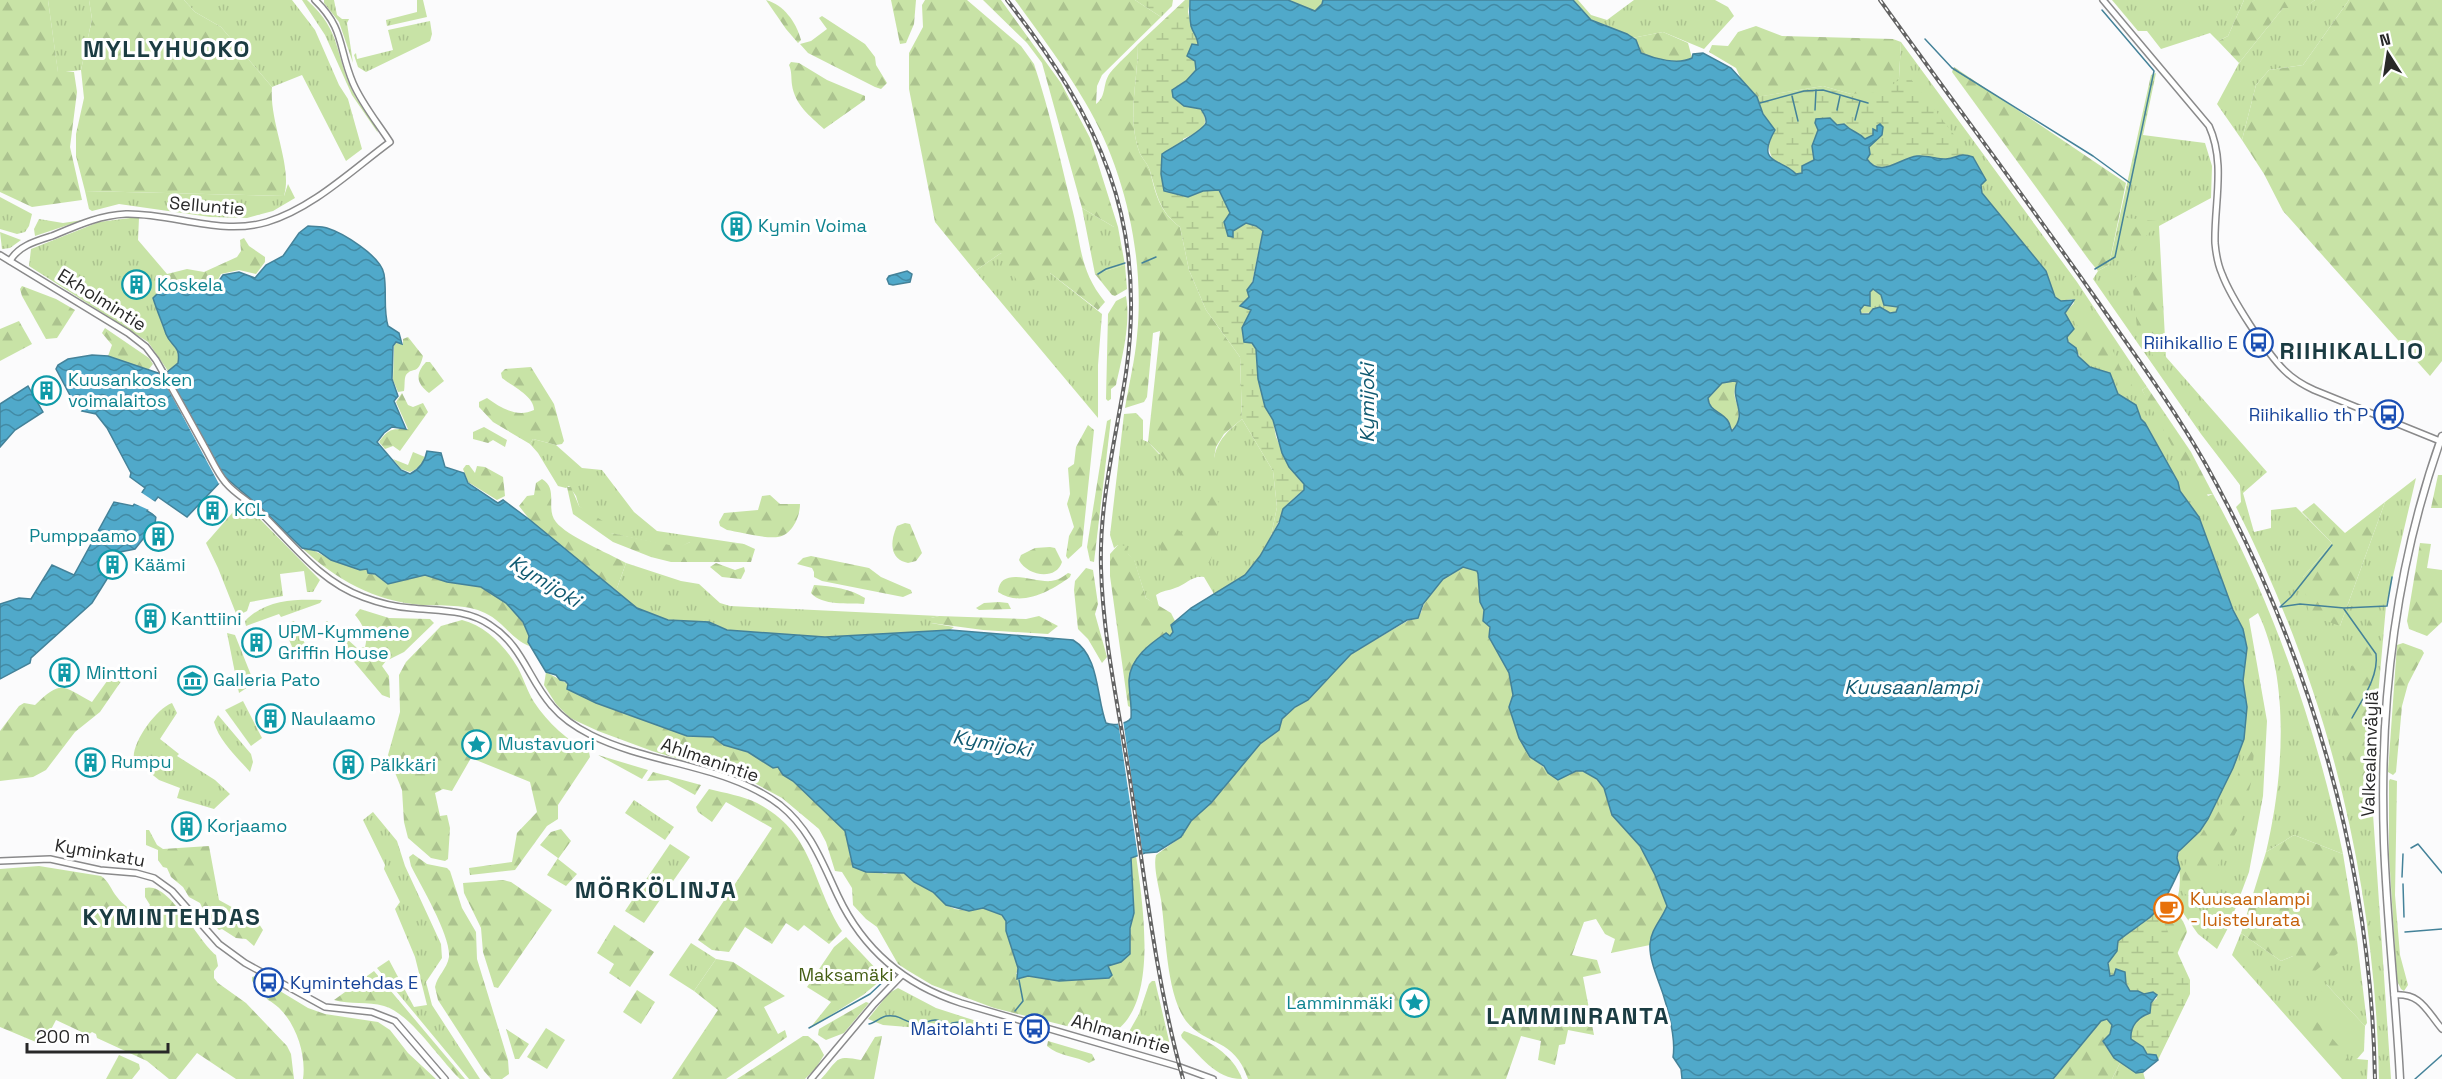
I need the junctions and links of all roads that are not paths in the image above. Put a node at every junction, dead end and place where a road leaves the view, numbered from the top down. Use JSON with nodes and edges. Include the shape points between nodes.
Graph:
{"nodes":[{"id":1,"x":315,"y":0,"type":"edge"},
{"id":2,"x":2103,"y":0,"type":"edge"},
{"id":3,"x":0,"y":255,"type":"edge"},
{"id":4,"x":10,"y":261,"type":"junction"},
{"id":5,"x":2441,"y":439,"type":"edge"},
{"id":6,"x":224,"y":481,"type":"joint"},
{"id":7,"x":0,"y":861,"type":"edge"},
{"id":8,"x":902,"y":975,"type":"junction"},
{"id":9,"x":2394,"y":995,"type":"junction"},
{"id":10,"x":2442,"y":1029,"type":"edge"},
{"id":11,"x":445,"y":1079,"type":"edge"},
{"id":12,"x":811,"y":1079,"type":"edge"},
{"id":13,"x":1213,"y":1079,"type":"edge"},
{"id":14,"x":2400,"y":1079,"type":"edge"}],
"edges":[{"from":1,"to":4,"type":"street","name":"Selluntie","via":[[333,19],[357,92],[390,142],[321,193],[267,222],[222,226],[115,215],[30,244]]},
{"from":2,"to":5,"type":"street","via":[[2209,126],[2218,163],[2215,242],[2219,266],[2228,287],[2278,364],[2295,380],[2314,390]]},
{"from":3,"to":4,"type":"street","name":"Ekholmintie"},
{"from":4,"to":6,"type":"street","name":"Ekholmintie","via":[[149,350]]},
{"from":5,"to":9,"type":"main road","name":"Valkealanväylä","via":[[2425,485],[2403,576],[2387,692],[2383,825]]},
{"from":6,"to":8,"type":"street","name":"Ahlmanintie","via":[[323,574],[348,591],[378,602],[454,612],[490,624],[515,647],[552,707],[576,727],[616,745],[740,783],[779,805],[813,843],[856,928]]},
{"from":7,"to":11,"type":"street","name":"Kyminkatu","via":[[50,859],[154,878],[177,896],[219,944],[245,963],[325,1007],[372,1012],[395,1021]]},
{"from":8,"to":12,"type":"street"},
{"from":8,"to":13,"type":"street","name":"Ahlmanintie","via":[[944,998]]},
{"from":9,"to":10,"type":"street","via":[[2417,999]]},
{"from":9,"to":14,"type":"main road","name":"Valkealanväylä"}]}
